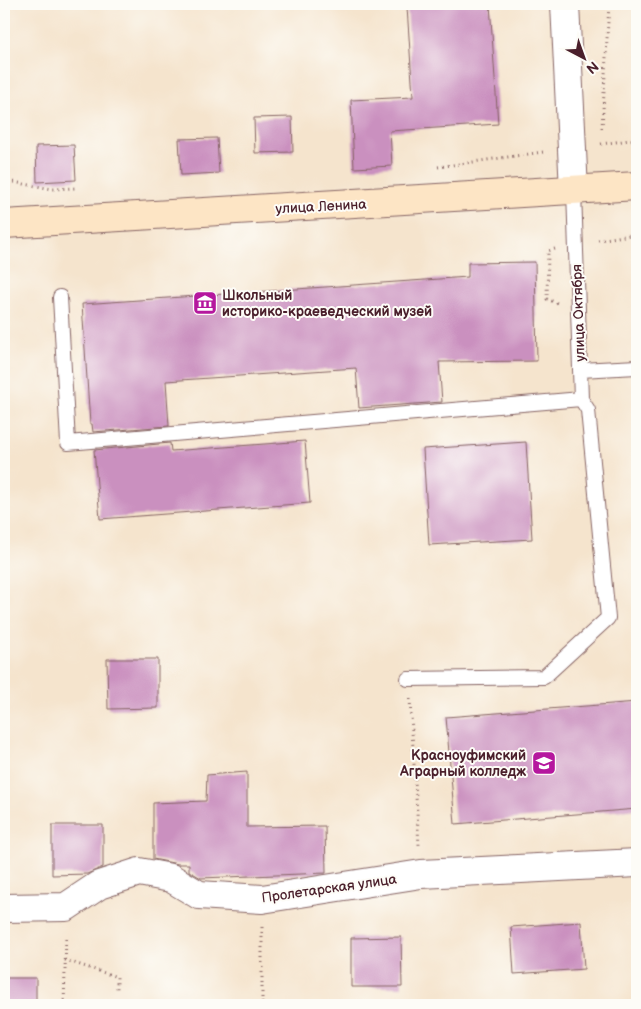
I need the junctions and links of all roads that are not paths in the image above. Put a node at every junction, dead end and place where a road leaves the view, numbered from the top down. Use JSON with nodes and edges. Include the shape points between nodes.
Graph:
{"nodes":[{"id":1,"x":565,"y":4,"type":"edge"},
{"id":2,"x":637,"y":186,"type":"edge"},
{"id":3,"x":587,"y":190,"type":"junction"},
{"id":4,"x":4,"y":224,"type":"edge"},
{"id":5,"x":60,"y":297,"type":"dead end"},
{"id":6,"x":637,"y":367,"type":"edge"},
{"id":7,"x":580,"y":370,"type":"junction"},
{"id":8,"x":581,"y":399,"type":"junction"},
{"id":9,"x":408,"y":679,"type":"road end"},
{"id":10,"x":637,"y":863,"type":"edge"},
{"id":11,"x":4,"y":908,"type":"edge"}],
"edges":[{"from":1,"to":3,"type":"street","name":"улица Октября","via":[[572,148]]},
{"from":2,"to":3,"type":"main road","name":"улица Ленина"},
{"from":3,"to":4,"type":"main road","name":"улица Ленина"},
{"from":3,"to":7,"type":"lane","name":"улица Октября"},
{"from":5,"to":8,"type":"lane","via":[[68,443]]},
{"from":6,"to":7,"type":"lane"},
{"from":7,"to":8,"type":"lane","name":"улица Октября"},
{"from":8,"to":9,"type":"lane","name":"улица Октября","via":[[588,410],[608,618],[544,677]]},
{"from":10,"to":11,"type":"street","name":"Пролетарская улица","via":[[421,874],[262,899],[199,895],[171,878],[138,872],[99,885],[66,907]]}]}
